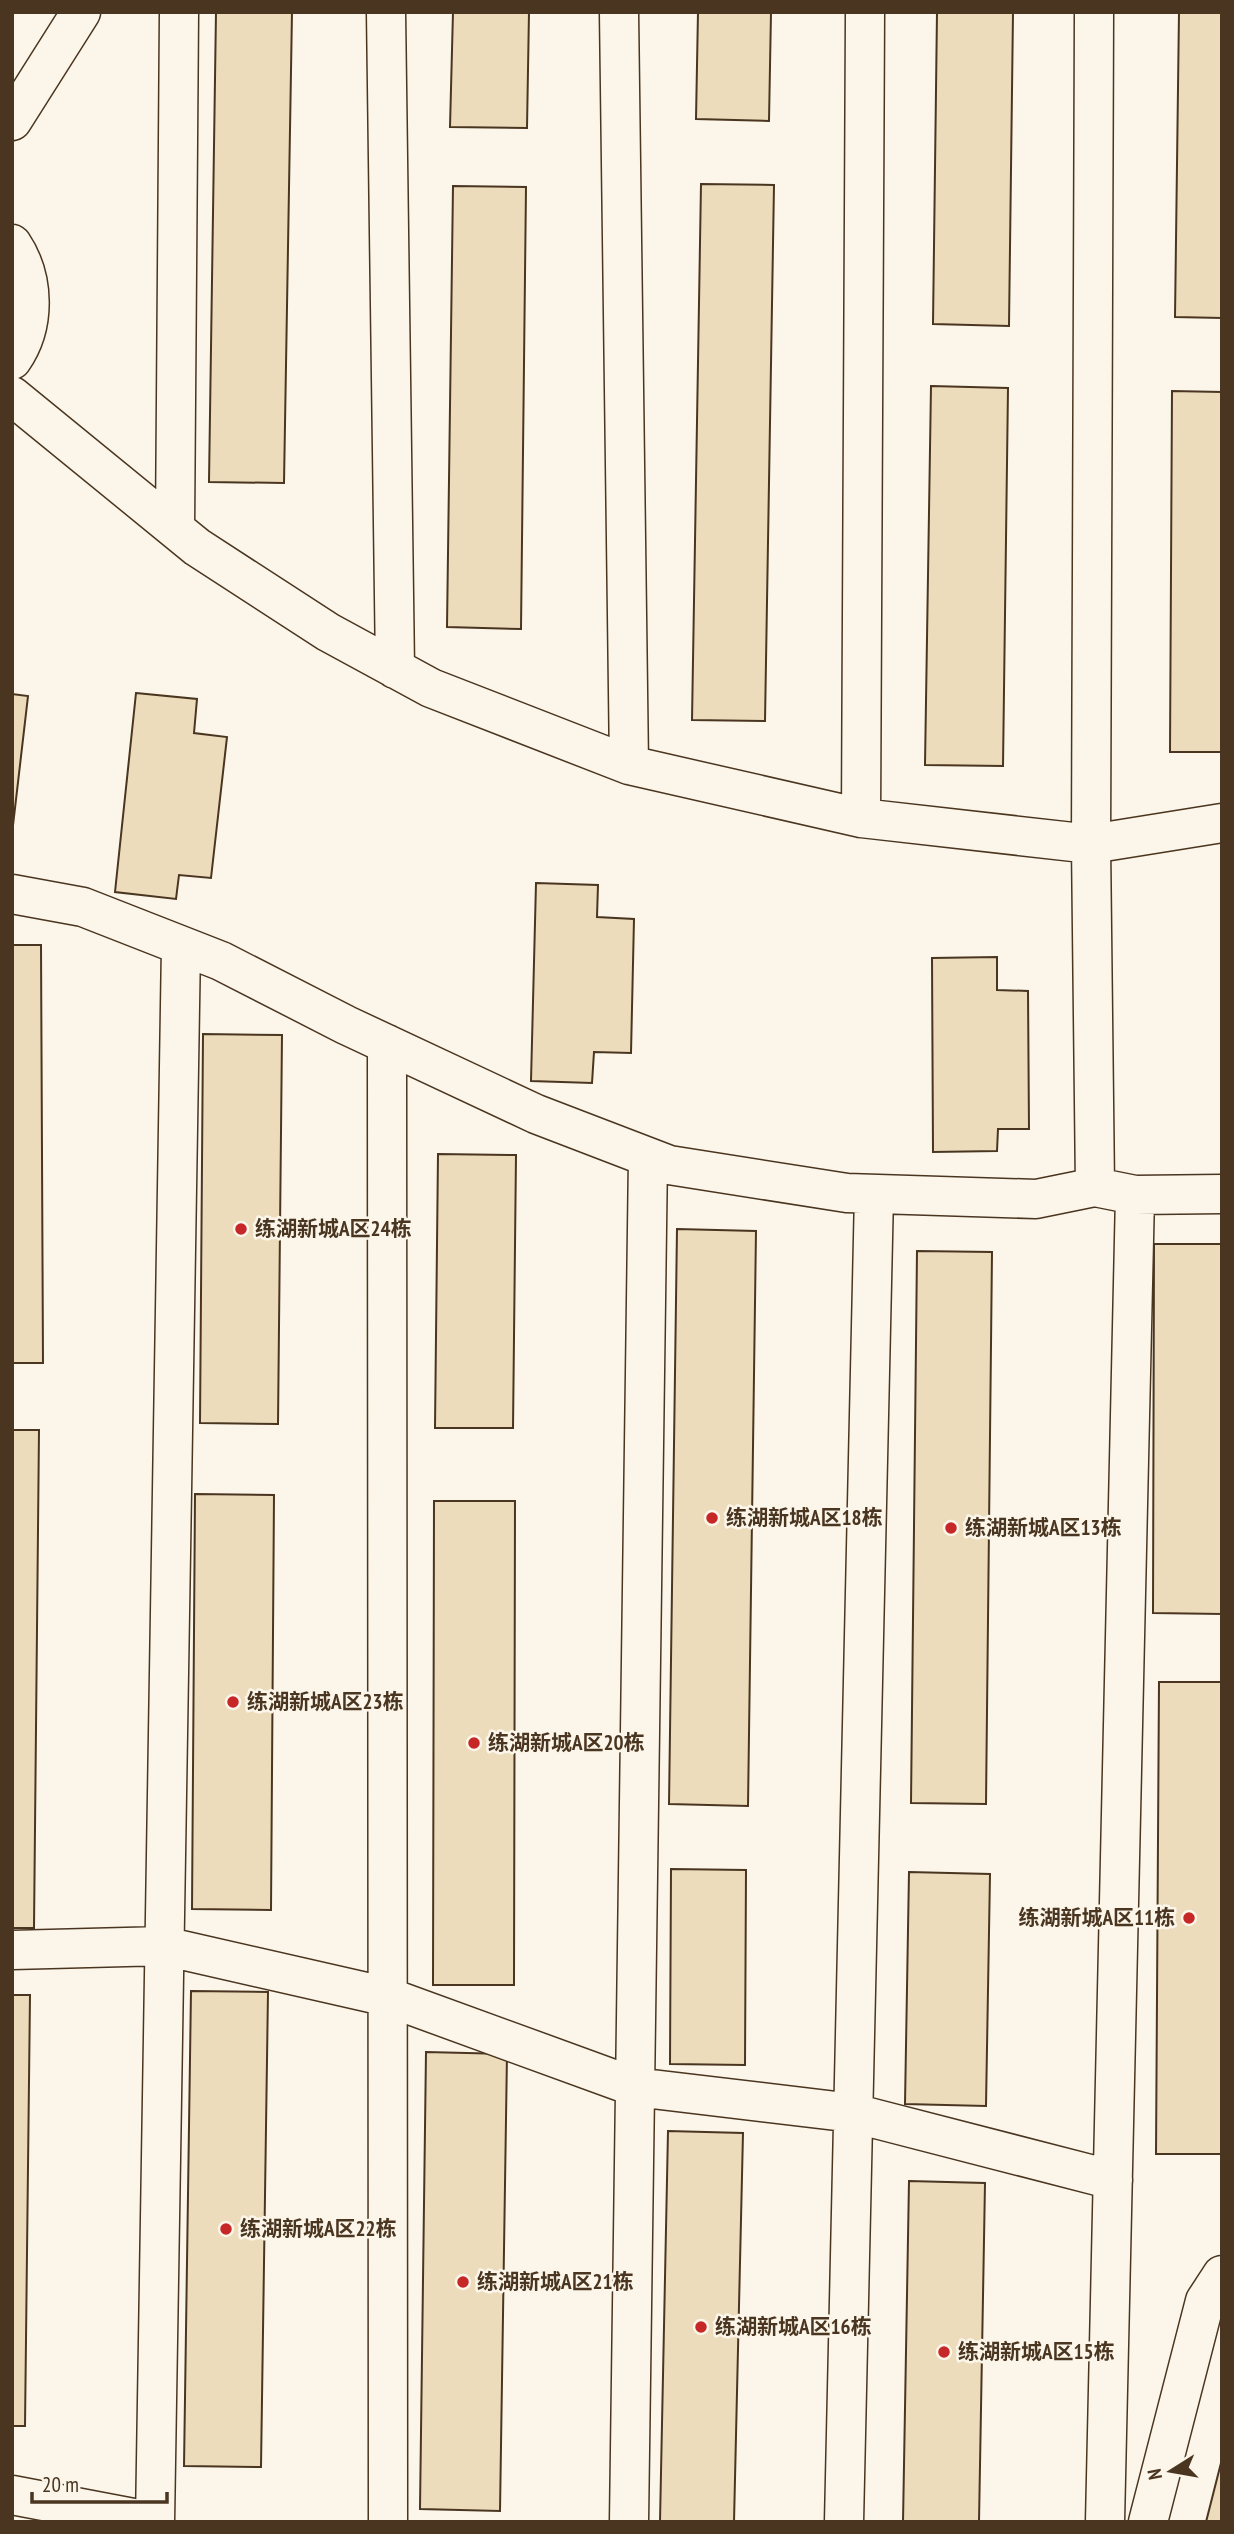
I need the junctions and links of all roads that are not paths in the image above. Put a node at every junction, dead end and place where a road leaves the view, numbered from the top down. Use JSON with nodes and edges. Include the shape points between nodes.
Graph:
{"nodes":[{"id":1,"x":81,"y":12,"type":"edge"},
{"id":2,"x":179,"y":12,"type":"edge"},
{"id":3,"x":386,"y":12,"type":"edge"},
{"id":4,"x":619,"y":12,"type":"edge"},
{"id":5,"x":865,"y":12,"type":"edge"},
{"id":6,"x":1094,"y":12,"type":"edge"},
{"id":7,"x":12,"y":121,"type":"edge"},
{"id":8,"x":12,"y":244,"type":"edge"},
{"id":9,"x":12,"y":360,"type":"edge"},
{"id":10,"x":12,"y":396,"type":"edge"},
{"id":11,"x":175,"y":529,"type":"junction"},
{"id":12,"x":395,"y":669,"type":"junction"},
{"id":13,"x":629,"y":765,"type":"junction"},
{"id":14,"x":861,"y":818,"type":"junction"},
{"id":15,"x":1222,"y":823,"type":"edge"},
{"id":16,"x":1091,"y":844,"type":"junction"},
{"id":17,"x":12,"y":894,"type":"edge"},
{"id":18,"x":181,"y":946,"type":"junction"},
{"id":19,"x":387,"y":1044,"type":"junction"},
{"id":20,"x":648,"y":1157,"type":"junction"},
{"id":21,"x":1095,"y":1186,"type":"junction"},
{"id":22,"x":874,"y":1194,"type":"junction"},
{"id":23,"x":1222,"y":1194,"type":"edge"},
{"id":24,"x":1135,"y":1195,"type":"junction"},
{"id":25,"x":164,"y":1946,"type":"junction"},
{"id":26,"x":12,"y":1950,"type":"edge"},
{"id":27,"x":388,"y":1997,"type":"junction"},
{"id":28,"x":635,"y":2087,"type":"junction"},
{"id":29,"x":853,"y":2113,"type":"junction"},
{"id":30,"x":1112,"y":2180,"type":"junction"},
{"id":31,"x":1222,"y":2275,"type":"edge"},
{"id":32,"x":12,"y":2495,"type":"edge"},
{"id":33,"x":154,"y":2522,"type":"edge"},
{"id":34,"x":388,"y":2522,"type":"edge"},
{"id":35,"x":629,"y":2522,"type":"edge"},
{"id":36,"x":844,"y":2522,"type":"edge"},
{"id":37,"x":1105,"y":2522,"type":"edge"},
{"id":38,"x":1148,"y":2522,"type":"edge"}],
"edges":[{"from":1,"to":7,"type":"street"},
{"from":2,"to":11,"type":"street"},
{"from":3,"to":12,"type":"street"},
{"from":4,"to":13,"type":"street"},
{"from":5,"to":14,"type":"street"},
{"from":6,"to":16,"type":"street"},
{"from":8,"to":9,"type":"street","via":[[22,259],[31,302],[22,346]]},
{"from":10,"to":11,"type":"street"},
{"from":11,"to":12,"type":"street","via":[[328,632]]},
{"from":12,"to":13,"type":"street","via":[[431,688]]},
{"from":13,"to":14,"type":"street"},
{"from":14,"to":16,"type":"street"},
{"from":15,"to":16,"type":"street"},
{"from":16,"to":21,"type":"street"},
{"from":17,"to":18,"type":"street","via":[[83,907]]},
{"from":18,"to":19,"type":"street","via":[[221,961]]},
{"from":18,"to":25,"type":"street"},
{"from":19,"to":20,"type":"street","via":[[536,1114]]},
{"from":19,"to":27,"type":"street"},
{"from":20,"to":22,"type":"street","via":[[696,1169]]},
{"from":20,"to":28,"type":"street"},
{"from":21,"to":22,"type":"street","via":[[1036,1199]]},
{"from":21,"to":24,"type":"street"},
{"from":22,"to":29,"type":"street"},
{"from":23,"to":24,"type":"street"},
{"from":24,"to":30,"type":"street"},
{"from":25,"to":26,"type":"street"},
{"from":25,"to":27,"type":"street"},
{"from":25,"to":33,"type":"street"},
{"from":27,"to":28,"type":"street"},
{"from":27,"to":34,"type":"street"},
{"from":28,"to":29,"type":"street"},
{"from":28,"to":35,"type":"street"},
{"from":29,"to":30,"type":"street"},
{"from":29,"to":36,"type":"street"},
{"from":30,"to":37,"type":"street"},
{"from":31,"to":38,"type":"street","via":[[1205,2301]]},
{"from":32,"to":33,"type":"street"}]}
